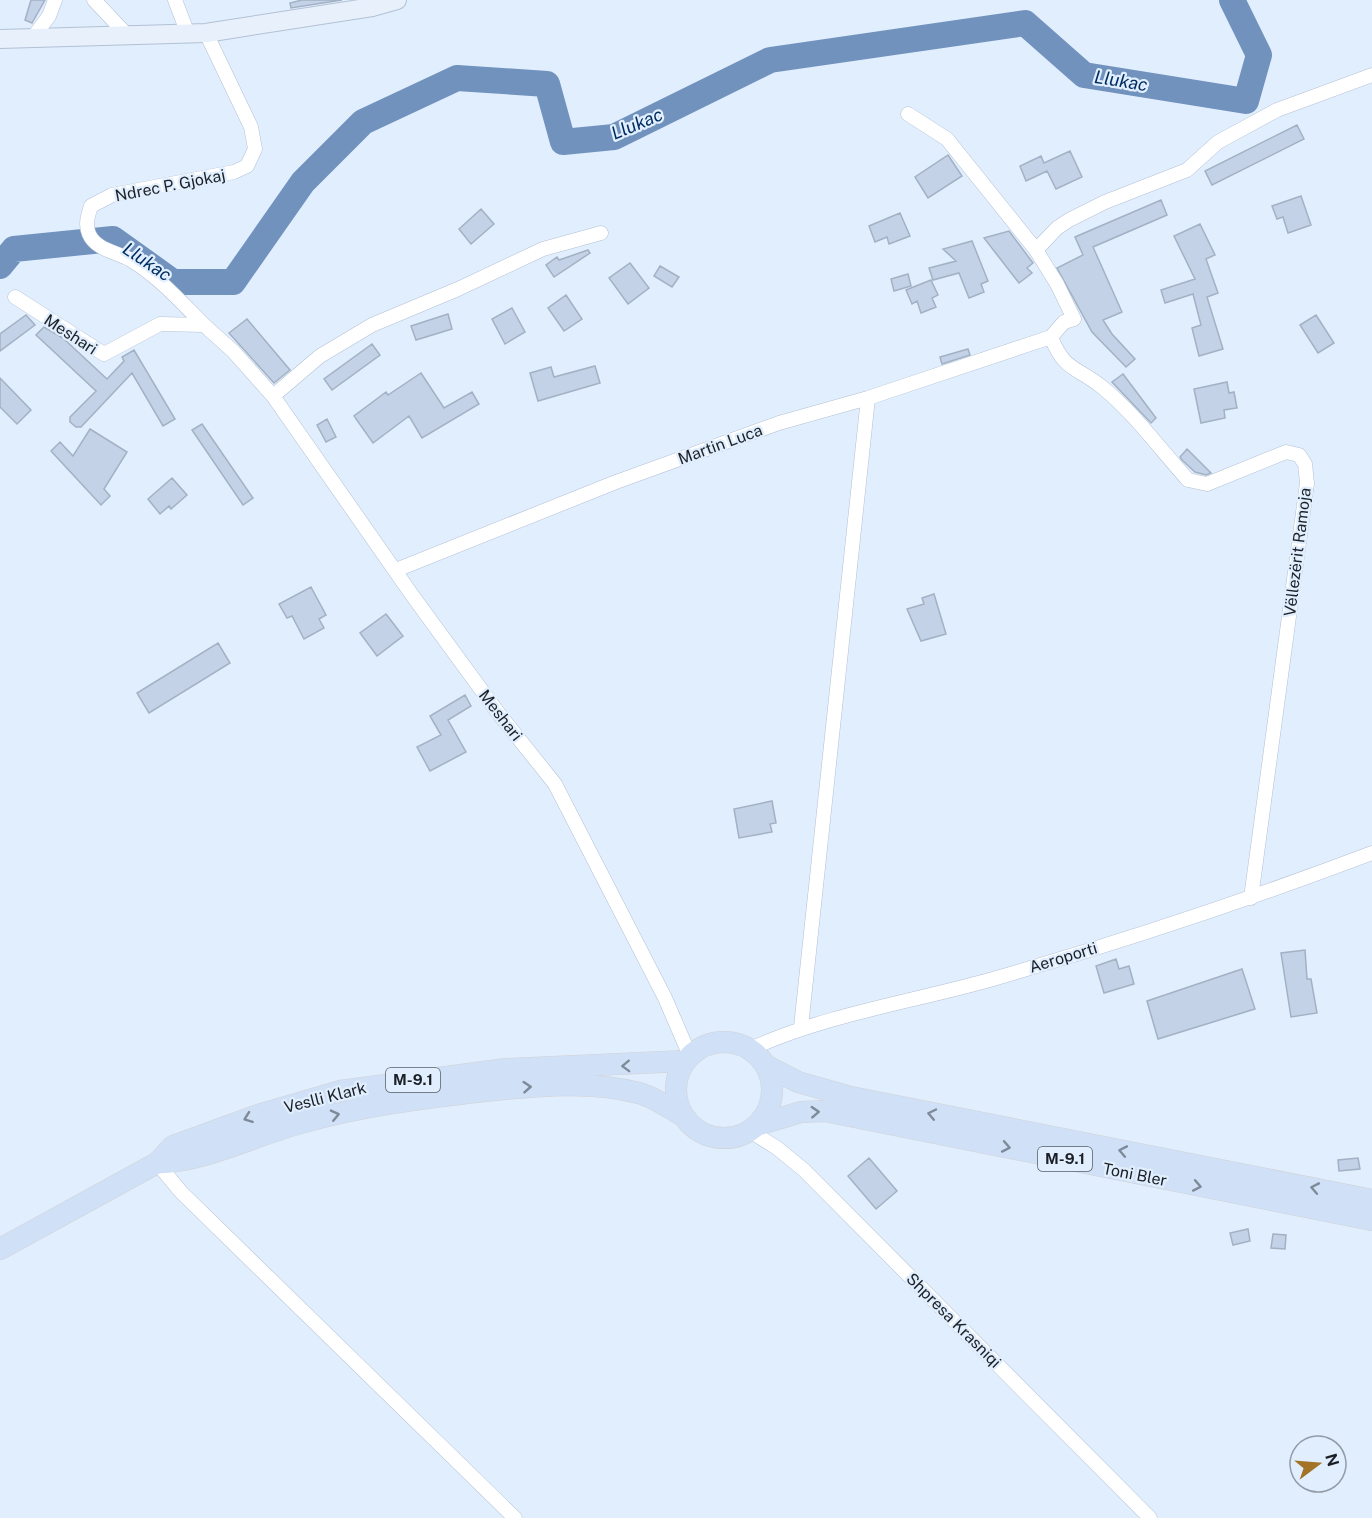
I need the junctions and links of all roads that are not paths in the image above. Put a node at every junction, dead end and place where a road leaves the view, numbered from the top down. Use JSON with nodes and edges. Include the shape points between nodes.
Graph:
{"nodes":[{"id":1,"x":55,"y":0,"type":"edge"},
{"id":2,"x":94,"y":0,"type":"edge"},
{"id":3,"x":175,"y":0,"type":"edge"},
{"id":4,"x":398,"y":0,"type":"edge"},
{"id":5,"x":197,"y":34,"type":"junction"},
{"id":6,"x":127,"y":35,"type":"junction"},
{"id":7,"x":34,"y":36,"type":"junction"},
{"id":8,"x":0,"y":39,"type":"edge"},
{"id":9,"x":1372,"y":75,"type":"edge"},
{"id":10,"x":908,"y":114,"type":"dead end"},
{"id":11,"x":601,"y":232,"type":"dead end"},
{"id":12,"x":1036,"y":250,"type":"junction"},
{"id":13,"x":15,"y":297,"type":"dead end"},
{"id":14,"x":204,"y":325,"type":"junction"},
{"id":15,"x":1051,"y":337,"type":"junction"},
{"id":16,"x":273,"y":396,"type":"junction"},
{"id":17,"x":868,"y":398,"type":"junction"},
{"id":18,"x":396,"y":570,"type":"junction"},
{"id":19,"x":1372,"y":853,"type":"edge"},
{"id":20,"x":1251,"y":898,"type":"junction"},
{"id":21,"x":801,"y":1027,"type":"junction"},
{"id":22,"x":750,"y":1049,"type":"junction"},
{"id":23,"x":687,"y":1058,"type":"junction"},
{"id":24,"x":765,"y":1065,"type":"junction"},
{"id":25,"x":683,"y":1116,"type":"junction"},
{"id":26,"x":754,"y":1128,"type":"junction"},
{"id":27,"x":158,"y":1163,"type":"junction"},
{"id":28,"x":1372,"y":1200,"type":"edge"},
{"id":29,"x":1372,"y":1220,"type":"edge"},
{"id":30,"x":0,"y":1249,"type":"edge"},
{"id":31,"x":515,"y":1518,"type":"edge"},
{"id":32,"x":1150,"y":1518,"type":"edge"}],
"edges":[{"from":1,"to":7,"type":"street"},
{"from":2,"to":6,"type":"street"},
{"from":3,"to":5,"type":"street"},
{"from":4,"to":5,"type":"street"},
{"from":5,"to":6,"type":"street"},
{"from":5,"to":14,"type":"street","name":"Ndrec P. Gjokaj","via":[[251,127],[255,149],[247,166],[234,172],[112,195],[91,206],[87,221],[88,233],[99,247],[117,252],[140,266]]},
{"from":6,"to":7,"type":"street"},
{"from":7,"to":8,"type":"street"},
{"from":9,"to":12,"type":"street","via":[[1277,110],[1218,142],[1187,170],[1105,201],[1070,220]]},
{"from":10,"to":12,"type":"street","via":[[947,139]]},
{"from":11,"to":16,"type":"street","via":[[543,249],[372,325],[320,356]]},
{"from":12,"to":15,"type":"street","via":[[1074,319],[1064,322]]},
{"from":13,"to":14,"type":"street","name":"Meshari","via":[[104,354],[160,324]]},
{"from":14,"to":16,"type":"street","name":"Meshari"},
{"from":15,"to":17,"type":"street","name":"Martin Luca"},
{"from":15,"to":20,"type":"street","name":"Vëllezërit Ramoja","via":[[1066,365],[1102,387],[1188,480],[1207,484],[1286,453],[1299,455],[1305,464],[1307,483]]},
{"from":16,"to":18,"type":"street","name":"Meshari"},
{"from":17,"to":18,"type":"street","name":"Martin Luca","via":[[779,423],[616,482]]},
{"from":17,"to":21,"type":"street"},
{"from":18,"to":23,"type":"street","name":"Meshari","via":[[499,714],[555,784],[665,998]]},
{"from":19,"to":20,"type":"street","name":"Aeroporti"},
{"from":20,"to":21,"type":"street","name":"Aeroporti","via":[[993,979]]},
{"from":21,"to":22,"type":"street","name":"Aeroporti"},
{"from":22,"to":23,"type":"main road","number":"M-9.1","via":[[719,1042]]},
{"from":22,"to":24,"type":"main road","number":"M-9.1"},
{"from":23,"to":25,"type":"main road","via":[[676,1084]]},
{"from":23,"to":27,"type":"main road","name":"Veslli Klark","number":"M-9.1","one_way":true,"via":[[506,1069],[340,1091],[173,1146]]},
{"from":24,"to":26,"type":"main road","number":"M-9.1","via":[[772,1096],[765,1116]]},
{"from":28,"to":24,"type":"main road","name":"Toni Bler","number":"M-9.1","one_way":true,"via":[[851,1097],[798,1083]]},
{"from":25,"to":26,"type":"main road","number":"M-9.1","via":[[698,1131],[718,1138]]},
{"from":27,"to":25,"type":"main road","name":"Veslli Klark","number":"M-9.1","one_way":true,"via":[[182,1162],[343,1113],[424,1097],[508,1089],[592,1086],[640,1093]]},
{"from":26,"to":29,"type":"main road","name":"Toni Bler","number":"M-9.1","one_way":true,"via":[[801,1112],[834,1112]]},
{"from":26,"to":32,"type":"street","name":"Shpresa Krasniqi","via":[[804,1170]]},
{"from":27,"to":30,"type":"main road","name":"Veslli Klark","number":"M-9.1"},
{"from":27,"to":31,"type":"street","via":[[181,1192]]}]}
